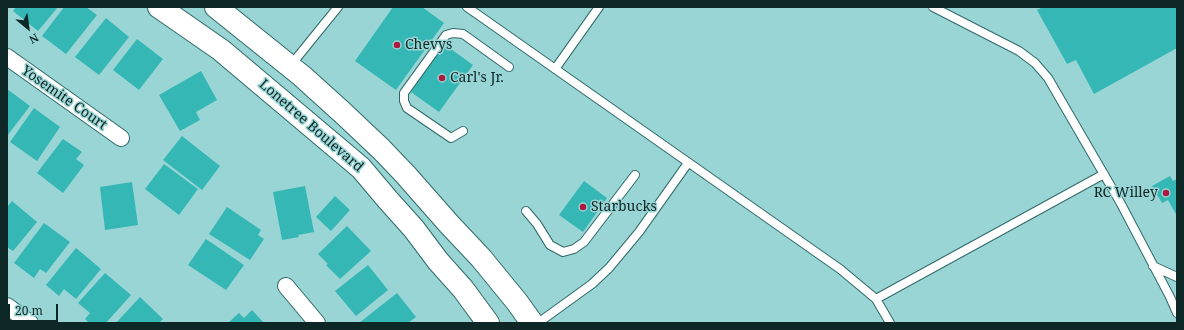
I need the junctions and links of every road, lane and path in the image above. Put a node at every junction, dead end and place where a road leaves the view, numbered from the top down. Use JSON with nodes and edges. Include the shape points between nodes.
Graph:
{"nodes":[{"id":1,"x":159,"y":7,"type":"edge"},
{"id":2,"x":216,"y":7,"type":"edge"},
{"id":3,"x":338,"y":7,"type":"edge"},
{"id":4,"x":467,"y":7,"type":"edge"},
{"id":5,"x":599,"y":7,"type":"edge"},
{"id":6,"x":933,"y":7,"type":"edge"},
{"id":7,"x":7,"y":57,"type":"edge"},
{"id":8,"x":290,"y":66,"type":"junction"},
{"id":9,"x":509,"y":67,"type":"dead end"},
{"id":10,"x":554,"y":69,"type":"junction"},
{"id":11,"x":463,"y":131,"type":"dead end"},
{"id":12,"x":121,"y":138,"type":"dead end"},
{"id":13,"x":688,"y":162,"type":"junction"},
{"id":14,"x":1104,"y":174,"type":"junction"},
{"id":15,"x":635,"y":175,"type":"dead end"},
{"id":16,"x":526,"y":211,"type":"dead end"},
{"id":17,"x":1153,"y":266,"type":"junction"},
{"id":18,"x":1177,"y":277,"type":"edge"},
{"id":19,"x":286,"y":286,"type":"dead end"},
{"id":20,"x":876,"y":298,"type":"junction"},
{"id":21,"x":7,"y":306,"type":"edge"},
{"id":22,"x":1177,"y":313,"type":"edge"},
{"id":23,"x":30,"y":323,"type":"edge"},
{"id":24,"x":317,"y":323,"type":"edge"},
{"id":25,"x":488,"y":323,"type":"edge"},
{"id":26,"x":532,"y":323,"type":"edge"},
{"id":27,"x":538,"y":323,"type":"edge"},
{"id":28,"x":890,"y":323,"type":"edge"}],
"edges":[{"from":1,"to":25,"type":"main road","name":"Lonetree Boulevard","via":[[221,50],[361,168],[414,228]]},
{"from":2,"to":8,"type":"main road","name":"Lonetree Boulevard"},
{"from":3,"to":8,"type":"lane"},
{"from":4,"to":10,"type":"lane"},
{"from":5,"to":10,"type":"lane"},
{"from":6,"to":14,"type":"lane","via":[[1019,51],[1038,67],[1056,89]]},
{"from":7,"to":12,"type":"street","name":"Yosemite Court"},
{"from":8,"to":26,"type":"main road","name":"Lonetree Boulevard","via":[[405,174],[481,258]]},
{"from":9,"to":11,"type":"lane","via":[[463,34],[453,33],[446,35],[404,93],[407,108],[451,138]]},
{"from":10,"to":13,"type":"lane"},
{"from":13,"to":20,"type":"lane","via":[[840,269]]},
{"from":13,"to":27,"type":"lane","via":[[639,232],[609,268],[592,284]]},
{"from":14,"to":17,"type":"lane"},
{"from":14,"to":20,"type":"lane"},
{"from":15,"to":16,"type":"lane","via":[[584,242],[574,249],[563,252],[550,245]]},
{"from":17,"to":18,"type":"lane"},
{"from":17,"to":22,"type":"lane"},
{"from":19,"to":24,"type":"street"},
{"from":20,"to":28,"type":"lane"},
{"from":21,"to":23,"type":"street"}]}
